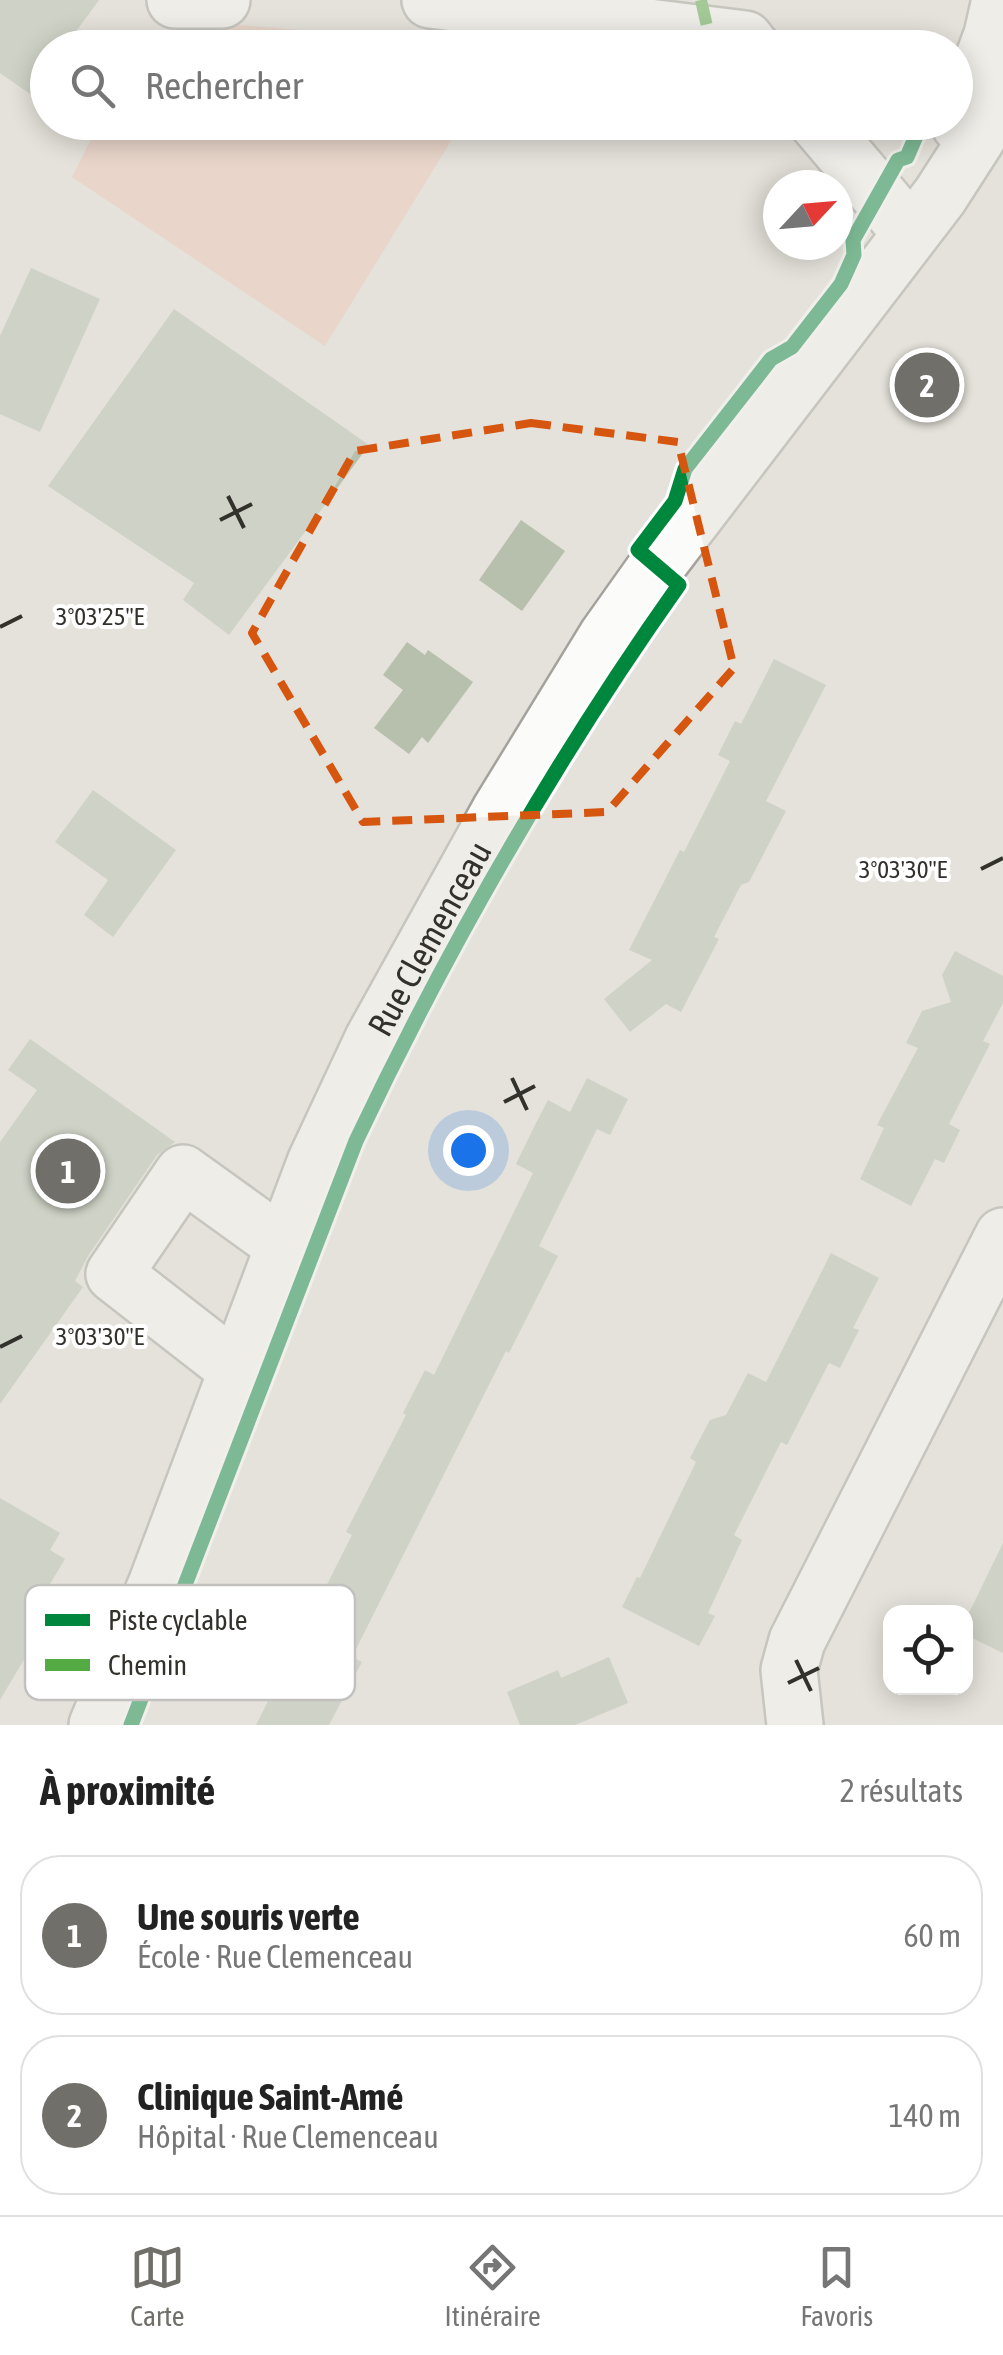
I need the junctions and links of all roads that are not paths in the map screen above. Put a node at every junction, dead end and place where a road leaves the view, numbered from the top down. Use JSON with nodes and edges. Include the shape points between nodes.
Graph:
{"nodes":[{"id":1,"x":175,"y":0,"type":"edge"},
{"id":2,"x":222,"y":0,"type":"edge"},
{"id":3,"x":430,"y":0,"type":"edge"},
{"id":4,"x":1000,"y":0,"type":"edge"},
{"id":5,"x":672,"y":30,"type":"edge"},
{"id":6,"x":973,"y":89,"type":"edge"},
{"id":7,"x":1003,"y":90,"type":"edge"},
{"id":8,"x":832,"y":140,"type":"edge"},
{"id":9,"x":951,"y":140,"type":"edge"},
{"id":10,"x":910,"y":232,"type":"junction"},
{"id":11,"x":1003,"y":1236,"type":"edge"},
{"id":12,"x":283,"y":1245,"type":"junction"},
{"id":13,"x":236,"y":1370,"type":"junction"},
{"id":14,"x":155,"y":1585,"type":"edge"},
{"id":15,"x":107,"y":1700,"type":"edge"},
{"id":16,"x":97,"y":1725,"type":"edge"},
{"id":17,"x":795,"y":1725,"type":"edge"}],
"edges":[{"from":1,"to":2,"type":"street"},
{"from":3,"to":5,"type":"street"},
{"from":4,"to":6,"type":"street","name":"Rue Clemenceau"},
{"from":7,"to":10,"type":"street","name":"Rue Clemenceau","via":[[960,166]]},
{"from":8,"to":10,"type":"street"},
{"from":9,"to":10,"type":"street","name":"Rue Clemenceau"},
{"from":10,"to":12,"type":"street","name":"Rue Clemenceau","via":[[578,680],[372,1039]]},
{"from":11,"to":17,"type":"street","via":[[798,1641],[789,1670]]},
{"from":12,"to":13,"type":"street","name":"Rue Clemenceau"},
{"from":12,"to":13,"type":"street","via":[[183,1173],[114,1274]]},
{"from":13,"to":14,"type":"street","name":"Rue Clemenceau"},
{"from":15,"to":16,"type":"street","name":"Rue Clemenceau"}]}
